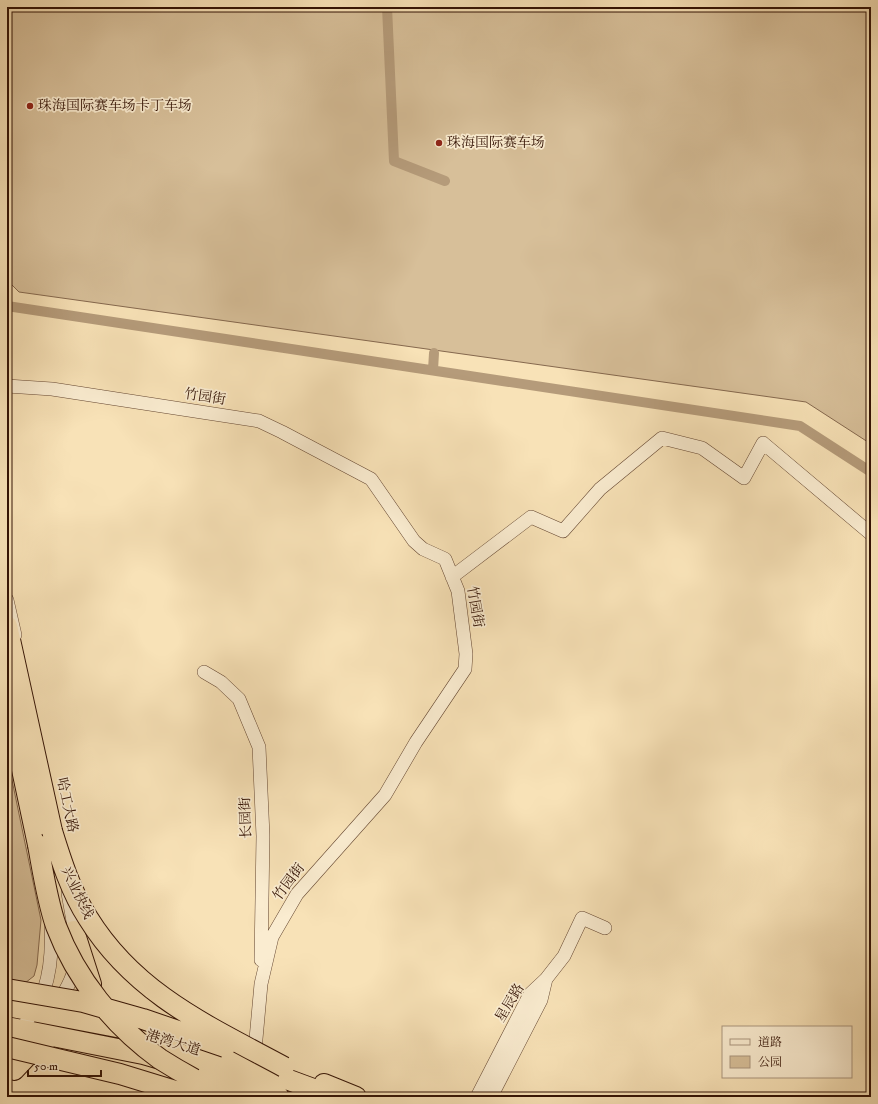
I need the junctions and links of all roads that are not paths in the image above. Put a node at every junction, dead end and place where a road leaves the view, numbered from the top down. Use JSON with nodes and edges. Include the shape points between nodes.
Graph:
{"nodes":[{"id":1,"x":7,"y":386,"type":"edge"},
{"id":2,"x":869,"y":533,"type":"edge"},
{"id":3,"x":452,"y":578,"type":"junction"},
{"id":4,"x":7,"y":600,"type":"edge"},
{"id":5,"x":7,"y":626,"type":"edge"},
{"id":6,"x":204,"y":672,"type":"dead end"},
{"id":7,"x":7,"y":699,"type":"edge"},
{"id":8,"x":7,"y":726,"type":"edge"},
{"id":9,"x":605,"y":928,"type":"dead end"},
{"id":10,"x":74,"y":931,"type":"junction"},
{"id":11,"x":546,"y":979,"type":"junction"},
{"id":12,"x":261,"y":984,"type":"junction"},
{"id":13,"x":7,"y":989,"type":"edge"},
{"id":14,"x":7,"y":1006,"type":"edge"},
{"id":15,"x":42,"y":1012,"type":"junction"},
{"id":16,"x":22,"y":1030,"type":"edge"},
{"id":17,"x":133,"y":1031,"type":"junction"},
{"id":18,"x":62,"y":1038,"type":"junction"},
{"id":19,"x":7,"y":1047,"type":"edge"},
{"id":20,"x":251,"y":1066,"type":"junction"},
{"id":21,"x":284,"y":1067,"type":"junction"},
{"id":22,"x":9,"y":1069,"type":"edge"},
{"id":23,"x":195,"y":1097,"type":"edge"},
{"id":24,"x":233,"y":1097,"type":"edge"},
{"id":25,"x":279,"y":1097,"type":"edge"},
{"id":26,"x":335,"y":1097,"type":"edge"},
{"id":27,"x":356,"y":1097,"type":"edge"},
{"id":28,"x":477,"y":1097,"type":"edge"},
{"id":29,"x":491,"y":1097,"type":"edge"}],
"edges":[{"from":1,"to":3,"type":"street","name":"竹园街","via":[[52,389],[259,421],[371,479],[414,541],[423,549],[445,559]]},
{"from":2,"to":3,"type":"street","via":[[764,443],[744,478],[702,448],[662,438],[600,488],[563,531],[531,517]]},
{"from":3,"to":12,"type":"street","name":"竹园街","via":[[458,591],[466,654],[465,669],[416,742],[385,795],[296,894],[272,936]]},
{"from":4,"to":10,"type":"street","name":"哈工大路","via":[[52,808]]},
{"from":5,"to":21,"type":"highway","name":"兴业快线","bridge":true,"via":[[52,831],[80,905],[88,918],[120,961],[167,1001]]},
{"from":6,"to":12,"type":"street","name":"长园街","via":[[221,682],[239,699],[259,747],[263,836]]},
{"from":7,"to":24,"type":"highway","name":"兴业快线","bridge":true,"via":[[48,899],[58,931],[72,958],[101,1004],[118,1024],[142,1045],[194,1079]]},
{"from":8,"to":15,"type":"street","name":"哈工大路","via":[[41,885],[51,920],[52,944]]},
{"from":9,"to":11,"type":"street","via":[[582,918],[564,956]]},
{"from":10,"to":15,"type":"street","name":"哈工大路","via":[[75,968],[63,994]]},
{"from":10,"to":17,"type":"highway","via":[[99,1000]]},
{"from":11,"to":28,"type":"street","name":"星辰路","via":[[530,994]]},
{"from":11,"to":29,"type":"street","name":"星辰路","via":[[542,1000]]},
{"from":12,"to":20,"type":"street","name":"竹园街","via":[[255,1050]]},
{"from":13,"to":21,"type":"highway","bridge":true,"via":[[82,1002],[143,1019]]},
{"from":14,"to":15,"type":"highway","name":"港湾大道"},
{"from":15,"to":16,"type":"street"},
{"from":15,"to":16,"type":"street","name":"哈工大路"},
{"from":15,"to":17,"type":"highway","name":"港湾大道"},
{"from":16,"to":18,"type":"highway","name":"港湾大道"},
{"from":16,"to":22,"type":"street"},
{"from":17,"to":20,"type":"highway","name":"港湾大道"},
{"from":18,"to":22,"type":"highway","via":[[38,1046]]},
{"from":18,"to":25,"type":"highway","name":"港湾大道","via":[[143,1054],[246,1084]]},
{"from":19,"to":23,"type":"highway","bridge":true,"via":[[120,1074]]},
{"from":20,"to":26,"type":"highway","name":"港湾大道"},
{"from":21,"to":27,"type":"highway"}]}
